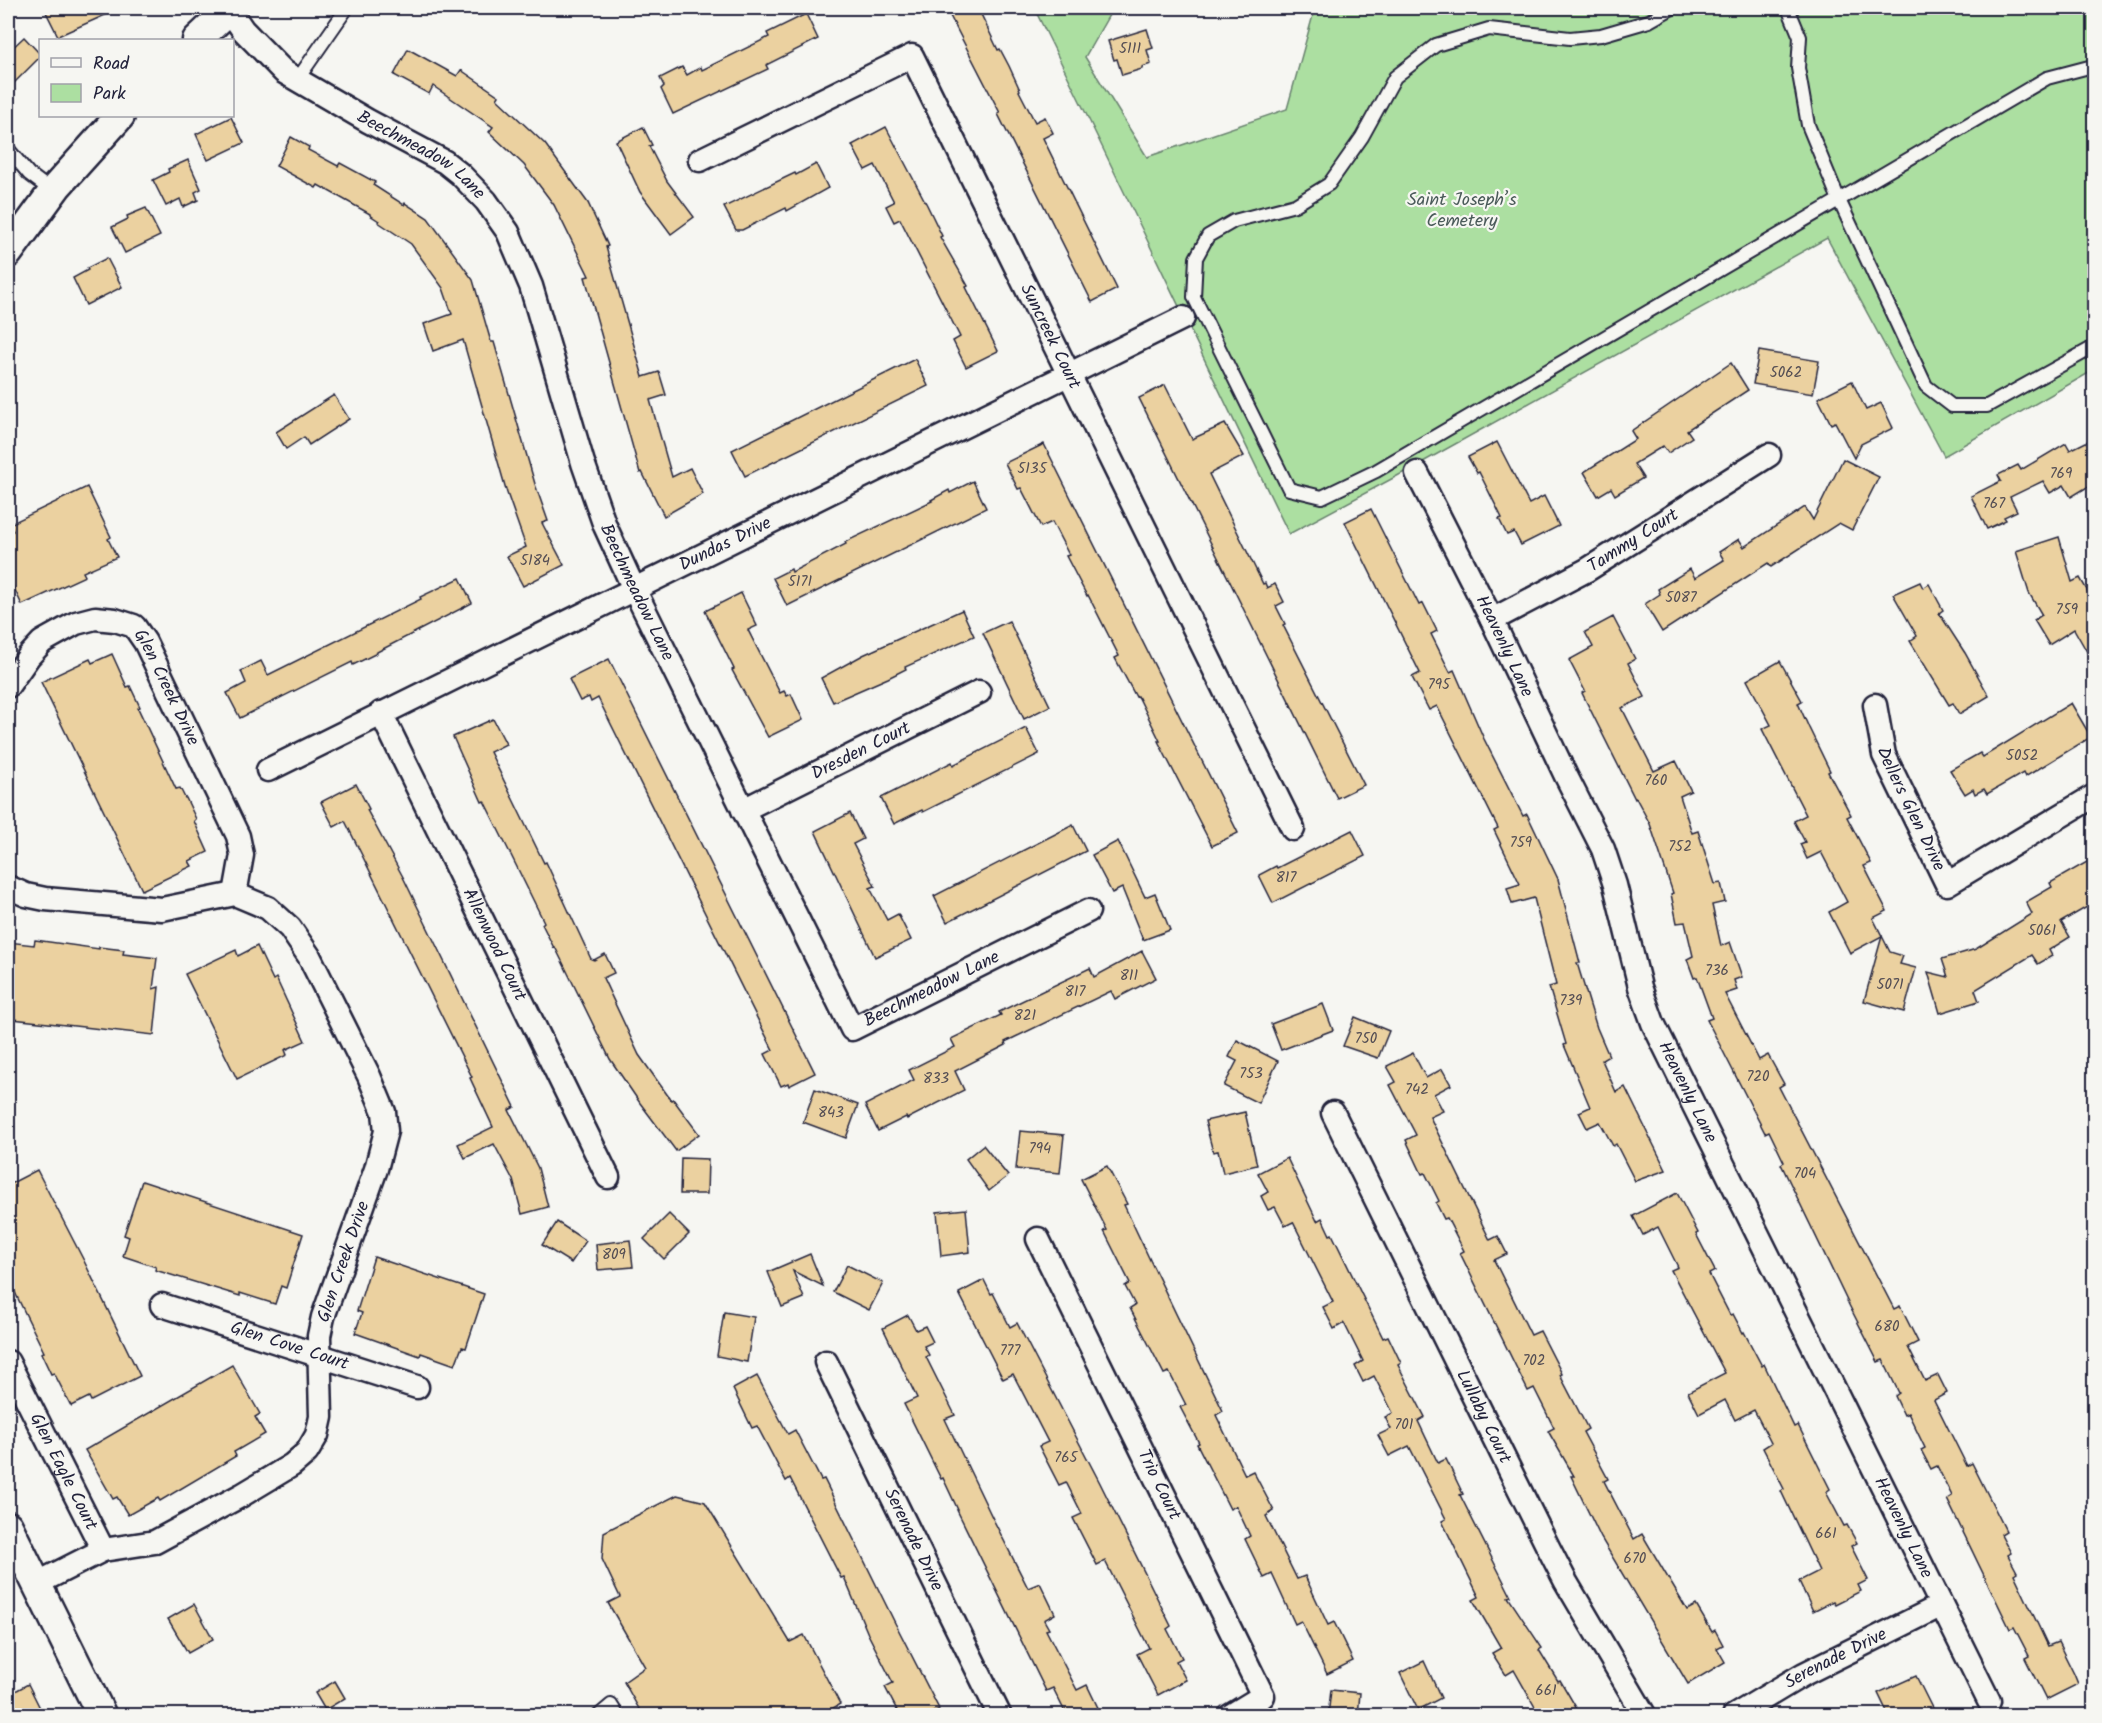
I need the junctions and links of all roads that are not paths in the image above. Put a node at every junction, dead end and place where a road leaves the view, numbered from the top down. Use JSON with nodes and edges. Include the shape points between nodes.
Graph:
{"nodes":[{"id":1,"x":229,"y":8,"type":"edge"},
{"id":2,"x":347,"y":8,"type":"edge"},
{"id":3,"x":1672,"y":8,"type":"edge"},
{"id":4,"x":1788,"y":8,"type":"edge"},
{"id":5,"x":197,"y":39,"type":"edge"},
{"id":6,"x":2094,"y":69,"type":"edge"},
{"id":7,"x":297,"y":80,"type":"junction"},
{"id":8,"x":119,"y":117,"type":"edge"},
{"id":9,"x":8,"y":149,"type":"edge"},
{"id":10,"x":700,"y":160,"type":"dead end"},
{"id":11,"x":53,"y":192,"type":"junction"},
{"id":12,"x":1839,"y":200,"type":"junction"},
{"id":13,"x":8,"y":253,"type":"edge"},
{"id":14,"x":1183,"y":318,"type":"dead end"},
{"id":15,"x":2094,"y":347,"type":"edge"},
{"id":16,"x":1069,"y":375,"type":"junction"},
{"id":17,"x":1769,"y":455,"type":"dead end"},
{"id":18,"x":1417,"y":473,"type":"dead end"},
{"id":19,"x":634,"y":589,"type":"junction"},
{"id":20,"x":1492,"y":620,"type":"junction"},
{"id":21,"x":8,"y":686,"type":"edge"},
{"id":22,"x":980,"y":692,"type":"dead end"},
{"id":23,"x":1875,"y":705,"type":"dead end"},
{"id":24,"x":381,"y":713,"type":"junction"},
{"id":25,"x":268,"y":770,"type":"dead end"},
{"id":26,"x":2094,"y":796,"type":"edge"},
{"id":27,"x":743,"y":810,"type":"junction"},
{"id":28,"x":1293,"y":829,"type":"dead end"},
{"id":29,"x":8,"y":887,"type":"edge"},
{"id":30,"x":235,"y":894,"type":"junction"},
{"id":31,"x":1088,"y":911,"type":"dead end"},
{"id":32,"x":1333,"y":1113,"type":"dead end"},
{"id":33,"x":608,"y":1176,"type":"dead end"},
{"id":34,"x":1038,"y":1239,"type":"dead end"},
{"id":35,"x":162,"y":1305,"type":"dead end"},
{"id":36,"x":319,"y":1356,"type":"junction"},
{"id":37,"x":8,"y":1362,"type":"edge"},
{"id":38,"x":826,"y":1362,"type":"dead end"},
{"id":39,"x":417,"y":1387,"type":"dead end"},
{"id":40,"x":8,"y":1526,"type":"edge"},
{"id":41,"x":103,"y":1550,"type":"junction"},
{"id":42,"x":36,"y":1584,"type":"junction"},
{"id":43,"x":1940,"y":1606,"type":"junction"},
{"id":44,"x":1989,"y":1701,"type":"dead end"},
{"id":45,"x":102,"y":1716,"type":"edge"},
{"id":46,"x":598,"y":1716,"type":"edge"},
{"id":47,"x":618,"y":1716,"type":"edge"},
{"id":48,"x":1000,"y":1716,"type":"edge"},
{"id":49,"x":1230,"y":1716,"type":"edge"},
{"id":50,"x":1645,"y":1716,"type":"edge"},
{"id":51,"x":1734,"y":1716,"type":"edge"}],
"edges":[{"from":1,"to":5,"type":"street"},
{"from":1,"to":7,"type":"street","name":"Beechmeadow Lane","via":[[262,52]]},
{"from":2,"to":7,"type":"lane"},
{"from":3,"to":12,"type":"lane","via":[[1649,21],[1601,35],[1570,38],[1490,29],[1436,45],[1395,76],[1362,137],[1329,184],[1295,205],[1234,221],[1208,236],[1196,258],[1194,297],[1289,489],[1322,497],[1376,471]]},
{"from":4,"to":12,"type":"lane","via":[[1800,37],[1798,69],[1808,125]]},
{"from":6,"to":12,"type":"lane","via":[[2047,78]]},
{"from":7,"to":19,"type":"street","name":"Beechmeadow Lane","via":[[445,162],[486,201],[508,232],[531,286],[583,464],[605,526]]},
{"from":8,"to":11,"type":"street"},
{"from":9,"to":11,"type":"lane","via":[[29,174]]},
{"from":10,"to":16,"type":"street","name":"Suncreek Court","via":[[912,56]]},
{"from":11,"to":13,"type":"street"},
{"from":12,"to":15,"type":"lane","via":[[1926,387],[1952,406],[1987,406]]},
{"from":14,"to":16,"type":"street","name":"Dundas Drive"},
{"from":16,"to":19,"type":"street","name":"Dundas Drive"},
{"from":16,"to":28,"type":"street","name":"Suncreek Court"},
{"from":17,"to":20,"type":"street","name":"Tammy Court","via":[[1587,570]]},
{"from":18,"to":20,"type":"street","name":"Heavenly Lane"},
{"from":19,"to":24,"type":"street","name":"Dundas Drive"},
{"from":19,"to":27,"type":"street","name":"Beechmeadow Lane"},
{"from":20,"to":43,"type":"street","name":"Heavenly Lane","via":[[1603,849],[1653,1023]]},
{"from":21,"to":30,"type":"street","name":"Glen Creek Drive","via":[[42,642],[76,623],[95,618],[134,626],[238,836],[242,855]]},
{"from":22,"to":27,"type":"street","name":"Dresden Court"},
{"from":23,"to":26,"type":"street","name":"Dellers Glen Drive","via":[[1884,755],[1947,884]]},
{"from":24,"to":25,"type":"street","name":"Dundas Drive"},
{"from":24,"to":33,"type":"street","name":"Allenwood Court"},
{"from":27,"to":31,"type":"street","name":"Beechmeadow Lane","via":[[852,1029]]},
{"from":29,"to":30,"type":"street","via":[[45,899],[162,909]]},
{"from":30,"to":36,"type":"street","name":"Glen Creek Drive","via":[[268,908],[290,928],[309,956],[384,1112],[386,1131],[376,1169],[324,1317]]},
{"from":32,"to":50,"type":"street","name":"Lullaby Court","via":[[1566,1582]]},
{"from":34,"to":49,"type":"street","name":"Trio Court","via":[[1263,1696]]},
{"from":35,"to":36,"type":"street","name":"Glen Cove Court"},
{"from":36,"to":39,"type":"street","name":"Glen Cove Court"},
{"from":36,"to":41,"type":"street","name":"Glen Creek Drive","via":[[321,1417],[307,1452],[242,1495],[155,1542]]},
{"from":37,"to":41,"type":"street","name":"Glen Eagle Court"},
{"from":38,"to":48,"type":"street","name":"Serenade Drive"},
{"from":40,"to":42,"type":"street"},
{"from":41,"to":42,"type":"street","name":"Glen Creek Drive"},
{"from":42,"to":45,"type":"street"},
{"from":43,"to":44,"type":"street","name":"Heavenly Lane"},
{"from":43,"to":51,"type":"street","name":"Serenade Drive","via":[[1804,1674]]},
{"from":46,"to":47,"type":"lane","via":[[611,1705]]}]}
